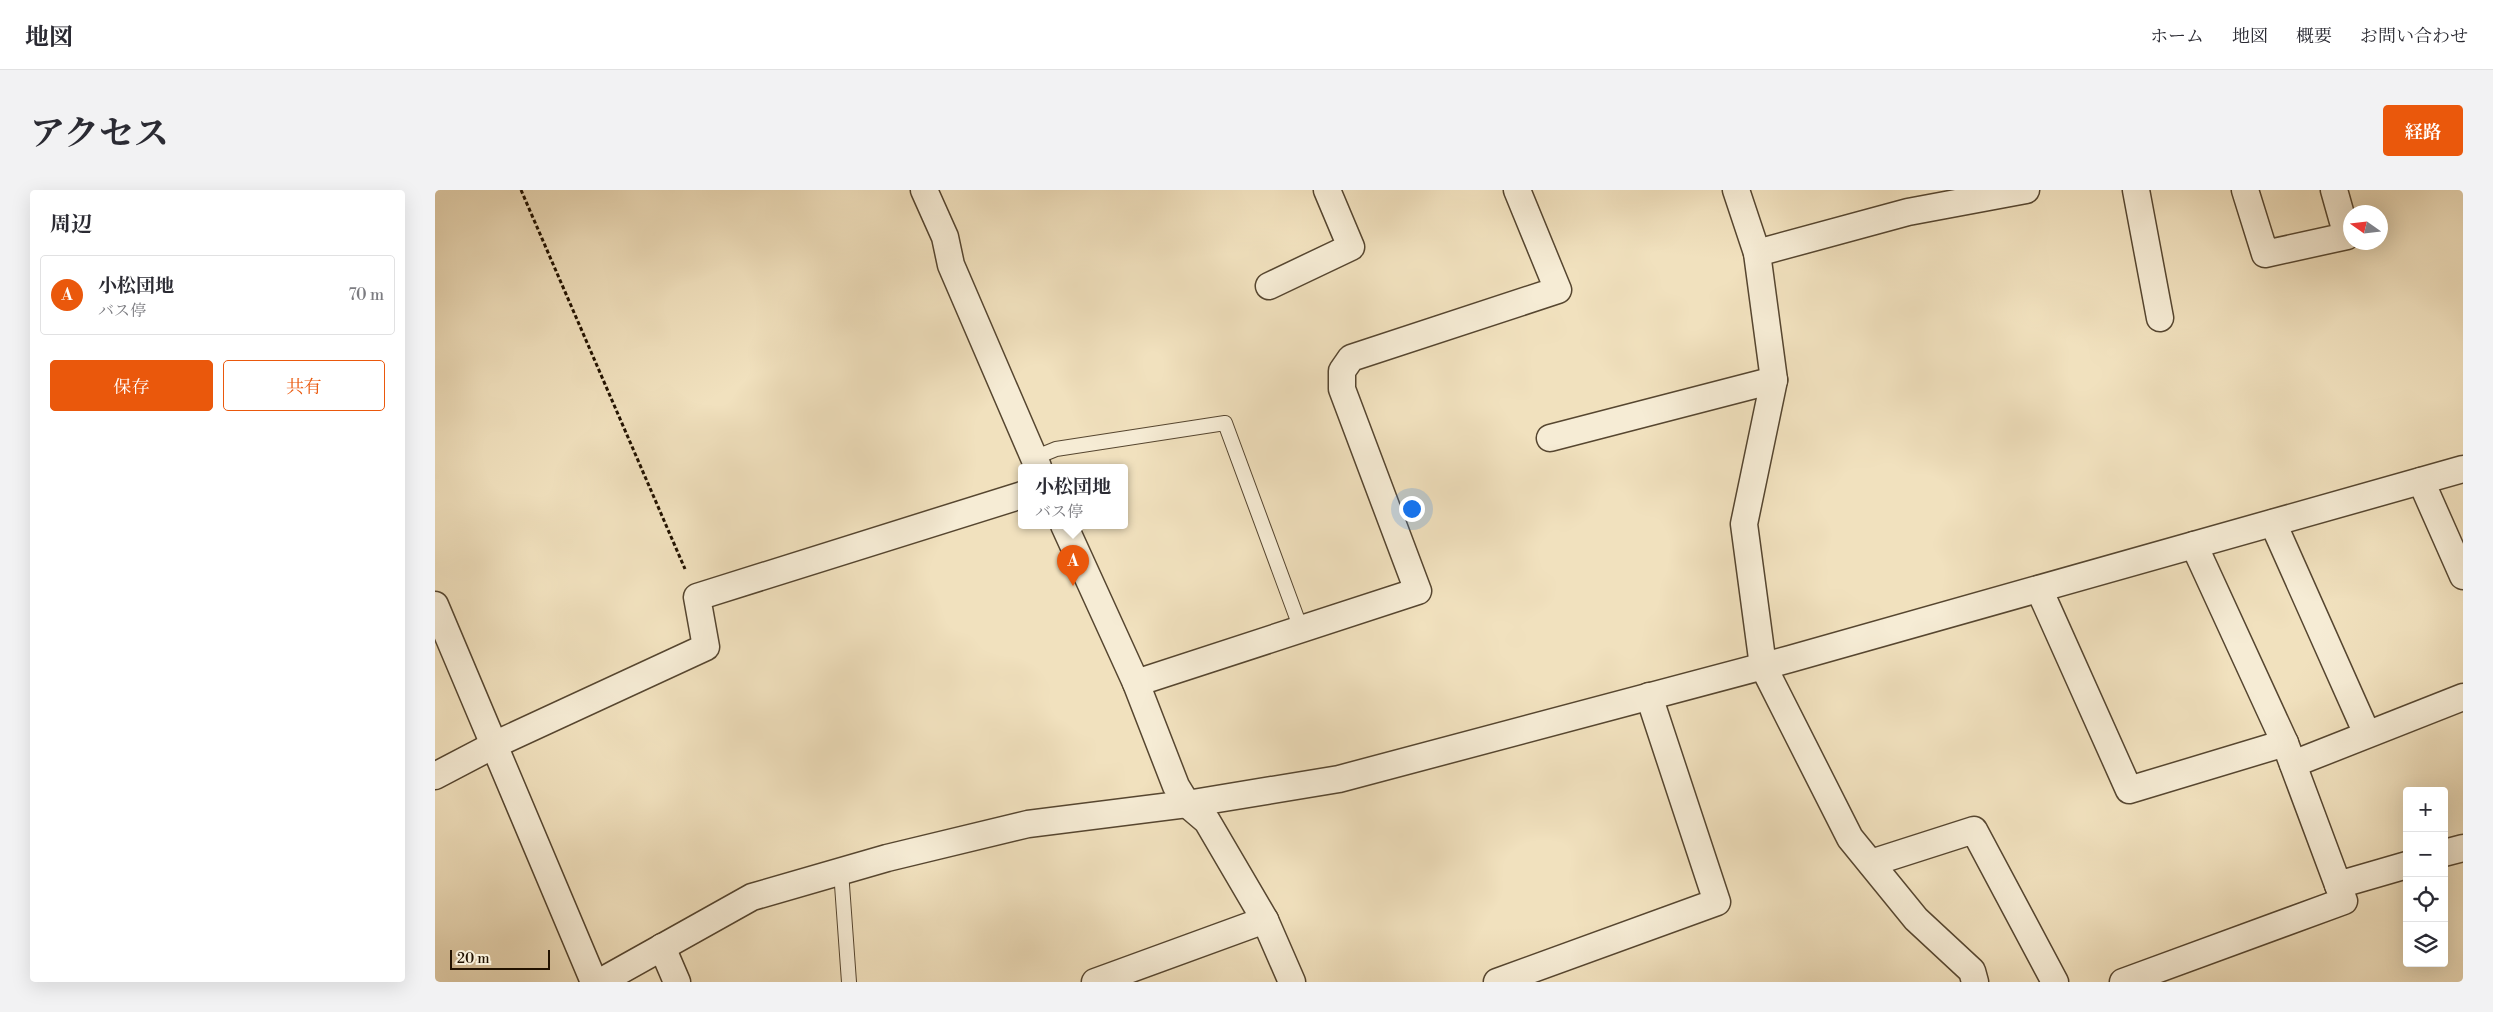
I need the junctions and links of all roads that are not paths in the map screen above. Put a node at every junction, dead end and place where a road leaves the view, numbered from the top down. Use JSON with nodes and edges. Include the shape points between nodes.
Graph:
{"nodes":[{"id":1,"x":923,"y":190,"type":"edge"},
{"id":2,"x":1327,"y":190,"type":"edge"},
{"id":3,"x":1517,"y":190,"type":"edge"},
{"id":4,"x":1735,"y":190,"type":"edge"},
{"id":5,"x":2026,"y":190,"type":"edge"},
{"id":6,"x":2136,"y":190,"type":"edge"},
{"id":7,"x":2245,"y":190,"type":"edge"},
{"id":8,"x":2334,"y":190,"type":"edge"},
{"id":9,"x":1969,"y":195,"type":"edge"},
{"id":10,"x":1757,"y":253,"type":"junction"},
{"id":11,"x":1269,"y":286,"type":"dead end"},
{"id":12,"x":2160,"y":318,"type":"dead end"},
{"id":13,"x":1774,"y":380,"type":"junction"},
{"id":14,"x":1550,"y":438,"type":"dead end"},
{"id":15,"x":1036,"y":462,"type":"edge"},
{"id":16,"x":2463,"y":469,"type":"edge"},
{"id":17,"x":2421,"y":481,"type":"junction"},
{"id":18,"x":1018,"y":496,"type":"edge"},
{"id":19,"x":2273,"y":523,"type":"junction"},
{"id":20,"x":1066,"y":529,"type":"edge"},
{"id":21,"x":2194,"y":545,"type":"junction"},
{"id":22,"x":2463,"y":576,"type":"edge"},
{"id":23,"x":2039,"y":589,"type":"junction"},
{"id":24,"x":435,"y":605,"type":"edge"},
{"id":25,"x":1301,"y":629,"type":"junction"},
{"id":26,"x":1763,"y":666,"type":"junction"},
{"id":27,"x":1136,"y":683,"type":"junction"},
{"id":28,"x":1649,"y":696,"type":"junction"},
{"id":29,"x":2463,"y":697,"type":"edge"},
{"id":30,"x":2367,"y":734,"type":"junction"},
{"id":31,"x":494,"y":745,"type":"junction"},
{"id":32,"x":2289,"y":753,"type":"junction"},
{"id":33,"x":435,"y":776,"type":"edge"},
{"id":34,"x":1187,"y":804,"type":"junction"},
{"id":35,"x":2463,"y":848,"type":"edge"},
{"id":36,"x":2448,"y":852,"type":"edge"},
{"id":37,"x":1871,"y":863,"type":"junction"},
{"id":38,"x":2403,"y":866,"type":"edge"},
{"id":39,"x":841,"y":871,"type":"junction"},
{"id":40,"x":2338,"y":886,"type":"junction"},
{"id":41,"x":1265,"y":920,"type":"junction"},
{"id":42,"x":662,"y":947,"type":"junction"},
{"id":43,"x":1289,"y":981,"type":"edge"},
{"id":44,"x":594,"y":982,"type":"edge"},
{"id":45,"x":600,"y":982,"type":"edge"},
{"id":46,"x":677,"y":982,"type":"edge"},
{"id":47,"x":849,"y":982,"type":"edge"},
{"id":48,"x":1095,"y":982,"type":"edge"},
{"id":49,"x":1497,"y":982,"type":"edge"},
{"id":50,"x":1975,"y":982,"type":"edge"},
{"id":51,"x":2055,"y":982,"type":"edge"},
{"id":52,"x":2123,"y":982,"type":"edge"}],
"edges":[{"from":1,"to":15,"type":"street","via":[[945,237],[951,264]]},
{"from":2,"to":11,"type":"street","via":[[1351,247]]},
{"from":3,"to":25,"type":"street","via":[[1558,290],[1351,358],[1342,371],[1343,389],[1418,591]]},
{"from":4,"to":10,"type":"street"},
{"from":5,"to":9,"type":"street"},
{"from":6,"to":12,"type":"street"},
{"from":7,"to":8,"type":"street","via":[[2265,254],[2347,236]]},
{"from":9,"to":10,"type":"street"},
{"from":10,"to":13,"type":"street"},
{"from":13,"to":14,"type":"street"},
{"from":13,"to":26,"type":"street","via":[[1744,524]]},
{"from":15,"to":25,"type":"lane","via":[[1057,449],[1225,423]]},
{"from":16,"to":17,"type":"street"},
{"from":17,"to":19,"type":"street"},
{"from":17,"to":22,"type":"street"},
{"from":18,"to":31,"type":"street","via":[[697,597],[706,647]]},
{"from":19,"to":21,"type":"street"},
{"from":19,"to":30,"type":"street"},
{"from":20,"to":27,"type":"street"},
{"from":21,"to":23,"type":"street"},
{"from":21,"to":32,"type":"street"},
{"from":23,"to":26,"type":"street"},
{"from":23,"to":32,"type":"street","via":[[2129,790]]},
{"from":24,"to":31,"type":"street"},
{"from":25,"to":27,"type":"street"},
{"from":26,"to":28,"type":"street"},
{"from":26,"to":37,"type":"street","via":[[1850,838]]},
{"from":27,"to":34,"type":"street","via":[[1176,786]]},
{"from":28,"to":34,"type":"street","via":[[1339,779]]},
{"from":28,"to":49,"type":"street","via":[[1717,902]]},
{"from":29,"to":30,"type":"street"},
{"from":30,"to":32,"type":"street"},
{"from":31,"to":33,"type":"street"},
{"from":31,"to":44,"type":"street"},
{"from":32,"to":40,"type":"street"},
{"from":34,"to":39,"type":"street","via":[[1028,824]]},
{"from":34,"to":41,"type":"street","via":[[1207,821]]},
{"from":35,"to":36,"type":"street"},
{"from":37,"to":50,"type":"street","via":[[1916,919],[1972,971]]},
{"from":37,"to":51,"type":"street","via":[[1974,830]]},
{"from":38,"to":40,"type":"street"},
{"from":39,"to":42,"type":"street","via":[[752,897]]},
{"from":39,"to":47,"type":"lane"},
{"from":40,"to":52,"type":"street","via":[[2344,901]]},
{"from":41,"to":43,"type":"street"},
{"from":41,"to":48,"type":"street"},
{"from":42,"to":45,"type":"street"},
{"from":42,"to":46,"type":"street"}]}
